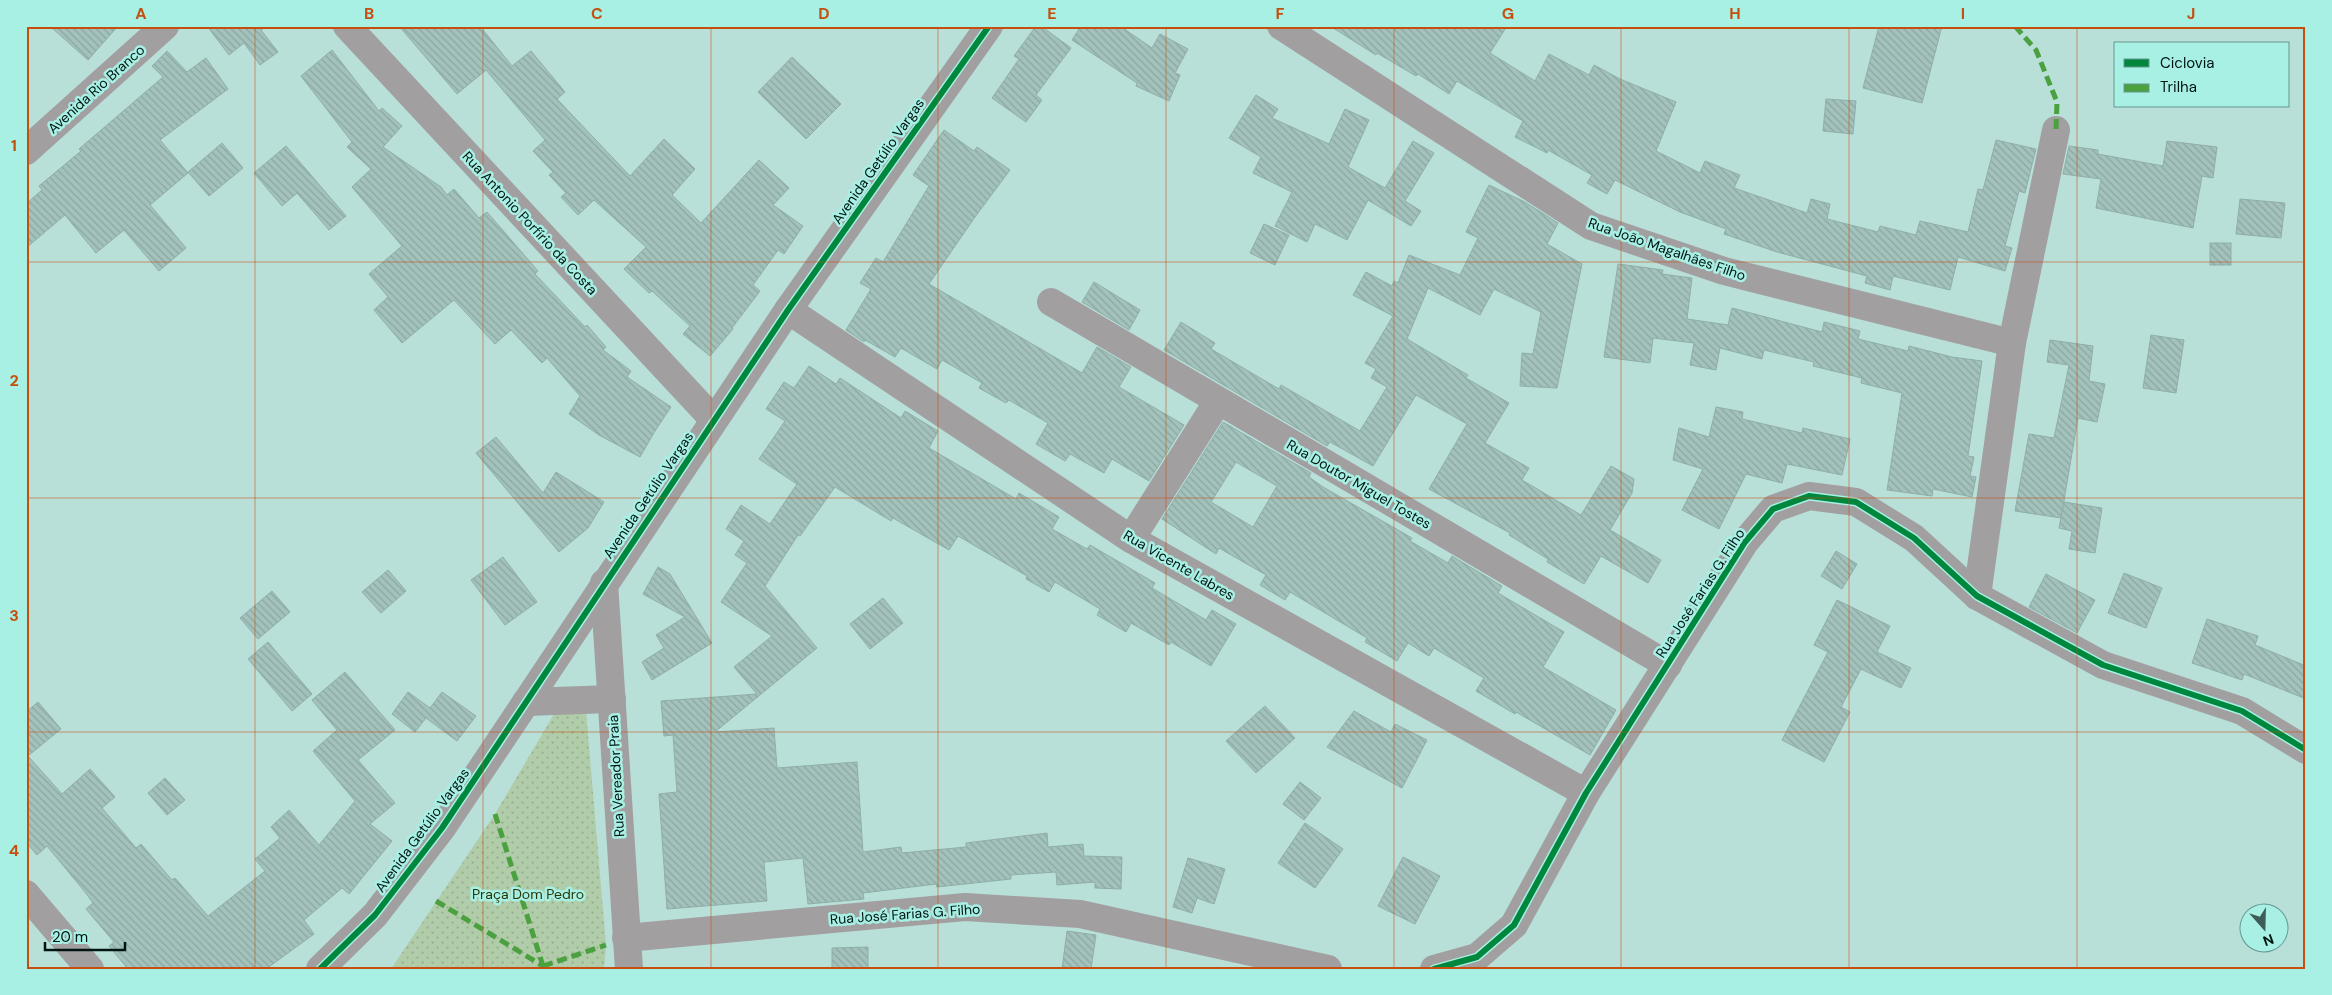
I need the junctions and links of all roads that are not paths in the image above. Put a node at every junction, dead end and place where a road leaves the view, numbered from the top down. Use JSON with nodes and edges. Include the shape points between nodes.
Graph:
{"nodes":[{"id":1,"x":165,"y":26,"type":"edge"},
{"id":2,"x":347,"y":26,"type":"edge"},
{"id":3,"x":989,"y":26,"type":"edge"},
{"id":4,"x":1281,"y":26,"type":"edge"},
{"id":5,"x":2056,"y":130,"type":"dead end"},
{"id":6,"x":26,"y":151,"type":"edge"},
{"id":7,"x":1051,"y":302,"type":"dead end"},
{"id":8,"x":788,"y":310,"type":"junction"},
{"id":9,"x":2012,"y":343,"type":"junction"},
{"id":10,"x":1218,"y":402,"type":"junction"},
{"id":11,"x":713,"y":419,"type":"junction"},
{"id":12,"x":1131,"y":539,"type":"junction"},
{"id":13,"x":604,"y":584,"type":"junction"},
{"id":14,"x":1977,"y":596,"type":"junction"},
{"id":15,"x":1668,"y":665,"type":"junction"},
{"id":16,"x":612,"y":699,"type":"junction"},
{"id":17,"x":526,"y":702,"type":"junction"},
{"id":18,"x":2306,"y":750,"type":"edge"},
{"id":19,"x":1586,"y":793,"type":"junction"},
{"id":20,"x":26,"y":894,"type":"edge"},
{"id":21,"x":626,"y":938,"type":"junction"},
{"id":22,"x":90,"y":969,"type":"edge"},
{"id":23,"x":320,"y":969,"type":"edge"},
{"id":24,"x":629,"y":969,"type":"edge"},
{"id":25,"x":1328,"y":969,"type":"edge"},
{"id":26,"x":1434,"y":969,"type":"edge"}],
"edges":[{"from":1,"to":6,"type":"street","name":"Avenida Rio Branco"},
{"from":2,"to":11,"type":"street","name":"Rua Antonio Porfírio da Costa"},
{"from":3,"to":8,"type":"street","name":"Avenida Getúlio Vargas"},
{"from":4,"to":9,"type":"street","name":"Rua João Magalhães Filho","via":[[1591,226],[1724,271]]},
{"from":5,"to":9,"type":"street"},
{"from":7,"to":10,"type":"street","name":"Rua Doutor Miguel Tostes"},
{"from":8,"to":11,"type":"street","name":"Avenida Getúlio Vargas"},
{"from":8,"to":12,"type":"street","name":"Rua Vicente Labres"},
{"from":9,"to":14,"type":"street"},
{"from":10,"to":12,"type":"street"},
{"from":10,"to":15,"type":"street","name":"Rua Doutor Miguel Tostes"},
{"from":11,"to":13,"type":"street","name":"Avenida Getúlio Vargas"},
{"from":12,"to":19,"type":"street","name":"Rua Vicente Labres"},
{"from":13,"to":16,"type":"street","name":"Rua Vereador Praia"},
{"from":13,"to":17,"type":"street","name":"Avenida Getúlio Vargas"},
{"from":14,"to":15,"type":"street","name":"Rua José Farias G. Filho","via":[[1914,538],[1856,502],[1809,496],[1773,509],[1745,542]]},
{"from":14,"to":18,"type":"street","name":"Rua José Farias G. Filho","via":[[2103,665],[2242,711]]},
{"from":15,"to":19,"type":"street","name":"Rua José Farias G. Filho"},
{"from":16,"to":17,"type":"street"},
{"from":16,"to":21,"type":"street","name":"Rua Vereador Praia"},
{"from":17,"to":23,"type":"street","name":"Avenida Getúlio Vargas","via":[[442,828],[375,915]]},
{"from":19,"to":26,"type":"street","name":"Rua José Farias G. Filho","via":[[1514,925],[1477,957]]},
{"from":20,"to":22,"type":"street"},
{"from":21,"to":24,"type":"street","name":"Rua Vereador Praia"},
{"from":21,"to":25,"type":"street","name":"Rua José Farias G. Filho","via":[[965,907],[1080,914]]}]}
